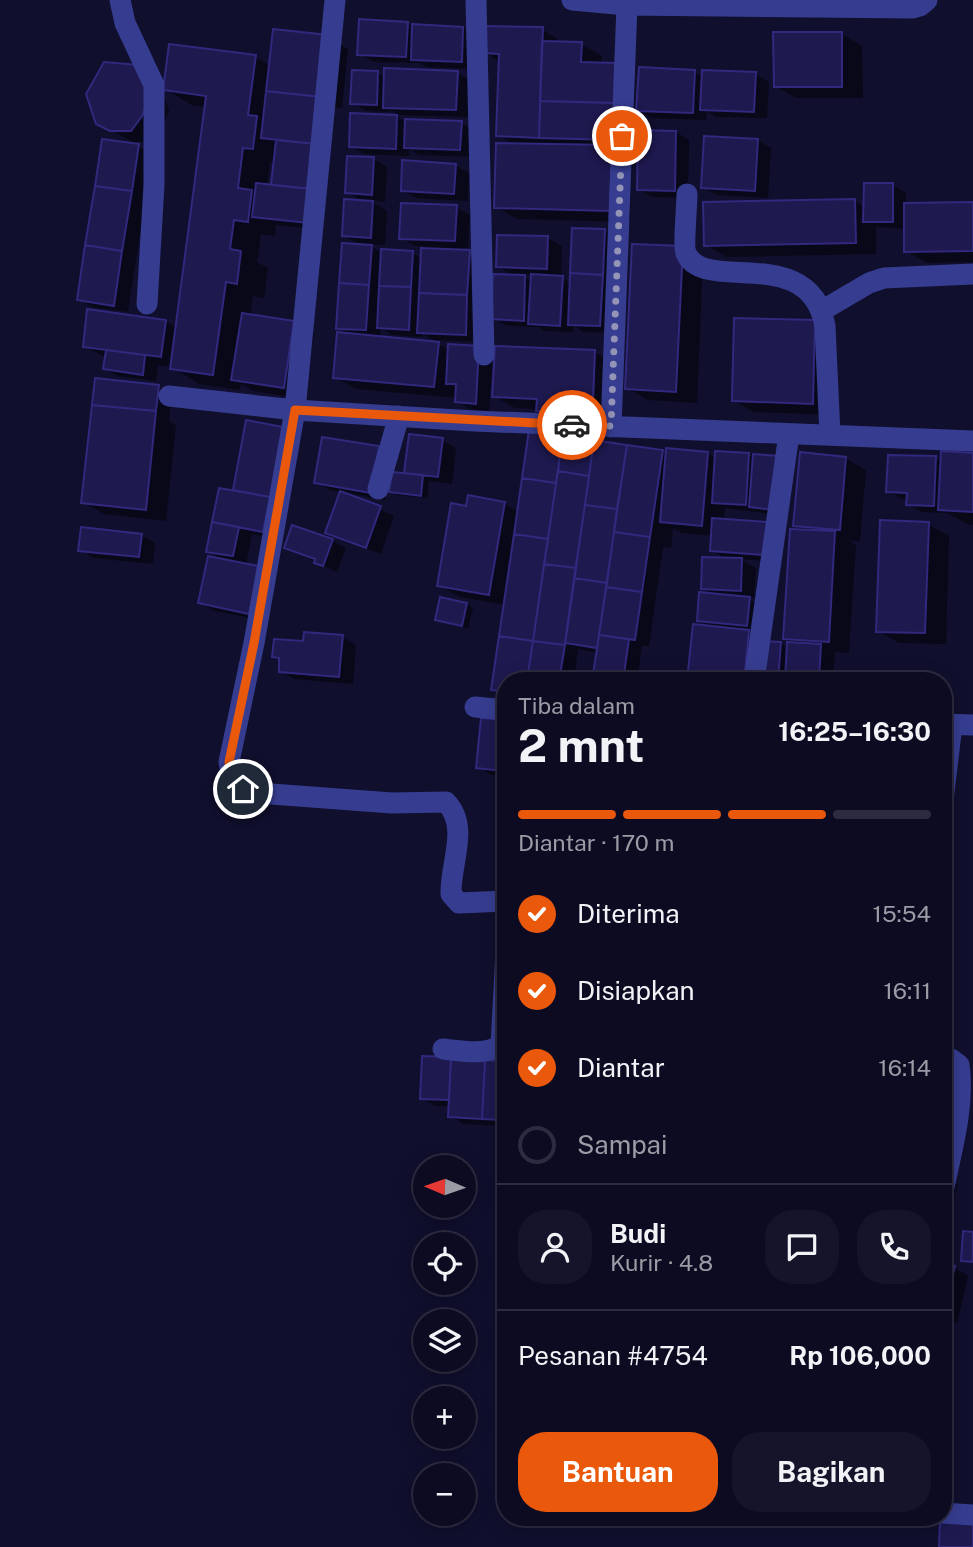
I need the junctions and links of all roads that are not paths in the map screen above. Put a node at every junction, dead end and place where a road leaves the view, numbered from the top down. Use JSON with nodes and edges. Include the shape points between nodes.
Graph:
{"nodes":[{"id":1,"x":120,"y":0,"type":"edge"},
{"id":2,"x":335,"y":0,"type":"edge"},
{"id":3,"x":476,"y":0,"type":"edge"},
{"id":4,"x":572,"y":0,"type":"edge"},
{"id":5,"x":927,"y":0,"type":"edge"},
{"id":6,"x":671,"y":3,"type":"edge"},
{"id":7,"x":627,"y":5,"type":"junction"},
{"id":8,"x":687,"y":194,"type":"dead end"},
{"id":9,"x":973,"y":274,"type":"edge"},
{"id":10,"x":147,"y":304,"type":"dead end"},
{"id":11,"x":823,"y":310,"type":"junction"},
{"id":12,"x":484,"y":355,"type":"dead end"},
{"id":13,"x":169,"y":396,"type":"dead end"},
{"id":14,"x":295,"y":410,"type":"junction"},
{"id":15,"x":399,"y":416,"type":"junction"},
{"id":16,"x":611,"y":426,"type":"junction"},
{"id":17,"x":789,"y":434,"type":"junction"},
{"id":18,"x":830,"y":435,"type":"junction"},
{"id":19,"x":973,"y":441,"type":"edge"},
{"id":20,"x":378,"y":489,"type":"dead end"},
{"id":21,"x":755,"y":672,"type":"edge"},
{"id":22,"x":475,"y":707,"type":"dead end"},
{"id":23,"x":497,"y":709,"type":"edge"},
{"id":24,"x":956,"y":725,"type":"edge"},
{"id":25,"x":952,"y":748,"type":"edge"},
{"id":26,"x":497,"y":901,"type":"edge"},
{"id":27,"x":497,"y":1048,"type":"edge"},
{"id":28,"x":443,"y":1049,"type":"dead end"},
{"id":29,"x":952,"y":1060,"type":"edge"},
{"id":30,"x":952,"y":1145,"type":"edge"},
{"id":31,"x":952,"y":1514,"type":"edge"},
{"id":32,"x":973,"y":1515,"type":"edge"}],
"edges":[{"from":1,"to":10,"type":"street","via":[[125,23],[154,85]]},
{"from":2,"to":14,"type":"street"},
{"from":3,"to":12,"type":"street"},
{"from":4,"to":7,"type":"street"},
{"from":5,"to":6,"type":"street","via":[[913,8]]},
{"from":6,"to":7,"type":"street"},
{"from":7,"to":16,"type":"street"},
{"from":8,"to":11,"type":"street","via":[[685,251],[693,264],[702,269],[781,277],[815,297]]},
{"from":9,"to":11,"type":"street","via":[[884,278]]},
{"from":11,"to":18,"type":"street"},
{"from":13,"to":14,"type":"street"},
{"from":14,"to":15,"type":"street"},
{"from":14,"to":26,"type":"street","via":[[229,762],[232,780],[258,793],[392,803],[446,802],[456,811],[460,826],[451,894],[459,903]]},
{"from":15,"to":16,"type":"street"},
{"from":15,"to":20,"type":"street"},
{"from":16,"to":17,"type":"street"},
{"from":17,"to":18,"type":"street"},
{"from":17,"to":21,"type":"street"},
{"from":18,"to":19,"type":"street"},
{"from":22,"to":23,"type":"street"},
{"from":24,"to":25,"type":"street"},
{"from":27,"to":28,"type":"street","via":[[484,1052]]},
{"from":29,"to":30,"type":"street","via":[[961,1075]]},
{"from":31,"to":32,"type":"street"}]}
